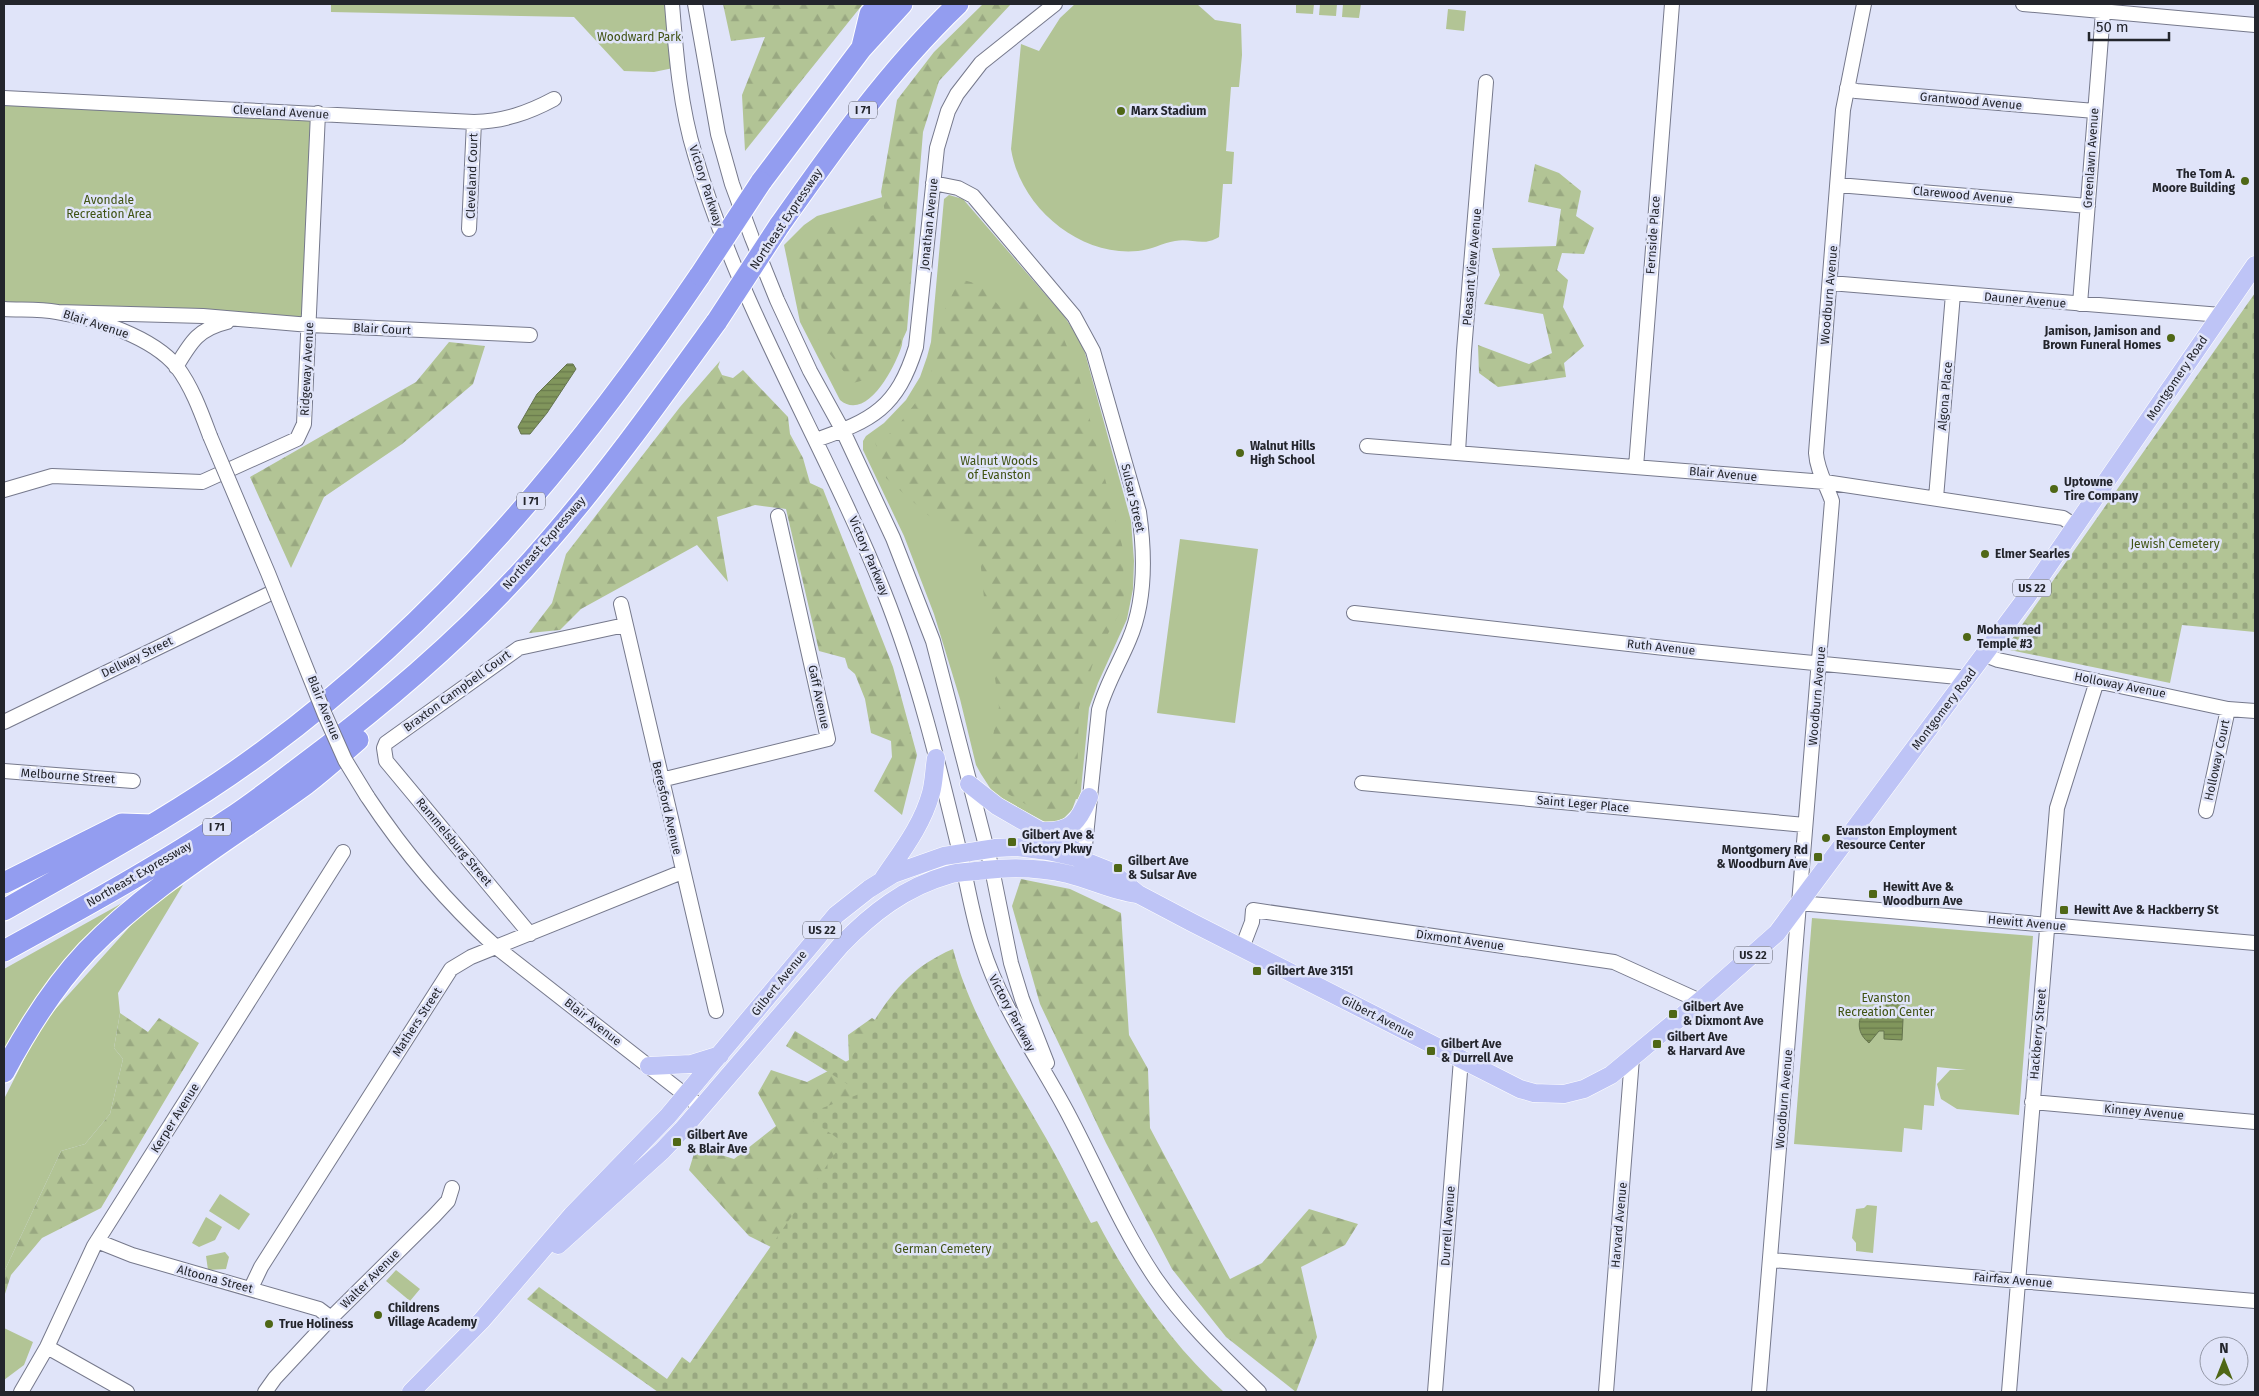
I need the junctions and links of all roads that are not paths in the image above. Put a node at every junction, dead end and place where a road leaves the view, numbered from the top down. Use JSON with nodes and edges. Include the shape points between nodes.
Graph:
{"nodes":[{"id":1,"x":672,"y":4,"type":"edge"},
{"id":2,"x":695,"y":4,"type":"edge"},
{"id":3,"x":879,"y":4,"type":"edge"},
{"id":4,"x":902,"y":4,"type":"edge"},
{"id":5,"x":958,"y":4,"type":"edge"},
{"id":6,"x":1054,"y":4,"type":"edge"},
{"id":7,"x":1672,"y":4,"type":"edge"},
{"id":8,"x":1864,"y":4,"type":"edge"},
{"id":9,"x":2023,"y":4,"type":"edge"},
{"id":10,"x":2102,"y":12,"type":"junction"},
{"id":11,"x":2255,"y":25,"type":"edge"},
{"id":12,"x":861,"y":49,"type":"junction"},
{"id":13,"x":1486,"y":82,"type":"dead end"},
{"id":14,"x":1847,"y":88,"type":"junction"},
{"id":15,"x":4,"y":98,"type":"edge"},
{"id":16,"x":554,"y":99,"type":"dead end"},
{"id":17,"x":2094,"y":111,"type":"junction"},
{"id":18,"x":318,"y":113,"type":"junction"},
{"id":19,"x":474,"y":122,"type":"junction"},
{"id":20,"x":933,"y":183,"type":"junction"},
{"id":21,"x":1838,"y":184,"type":"junction"},
{"id":22,"x":2088,"y":206,"type":"junction"},
{"id":23,"x":470,"y":229,"type":"dead end"},
{"id":24,"x":2255,"y":265,"type":"edge"},
{"id":25,"x":1830,"y":283,"type":"junction"},
{"id":26,"x":1954,"y":294,"type":"junction"},
{"id":27,"x":2080,"y":304,"type":"junction"},
{"id":28,"x":4,"y":309,"type":"edge"},
{"id":29,"x":57,"y":312,"type":"junction"},
{"id":30,"x":2220,"y":315,"type":"junction"},
{"id":31,"x":234,"y":320,"type":"junction"},
{"id":32,"x":310,"y":325,"type":"junction"},
{"id":33,"x":530,"y":335,"type":"dead end"},
{"id":34,"x":176,"y":367,"type":"junction"},
{"id":35,"x":843,"y":431,"type":"junction"},
{"id":36,"x":816,"y":440,"type":"junction"},
{"id":37,"x":1367,"y":446,"type":"dead end"},
{"id":38,"x":1458,"y":452,"type":"junction"},
{"id":39,"x":1636,"y":467,"type":"junction"},
{"id":40,"x":1825,"y":482,"type":"junction"},
{"id":41,"x":4,"y":490,"type":"edge"},
{"id":42,"x":1936,"y":498,"type":"junction"},
{"id":43,"x":778,"y":516,"type":"dead end"},
{"id":44,"x":2075,"y":526,"type":"junction"},
{"id":45,"x":271,"y":593,"type":"dead end"},
{"id":46,"x":621,"y":604,"type":"dead end"},
{"id":47,"x":1354,"y":613,"type":"dead end"},
{"id":48,"x":625,"y":625,"type":"junction"},
{"id":49,"x":1985,"y":655,"type":"junction"},
{"id":50,"x":1820,"y":663,"type":"junction"},
{"id":51,"x":412,"y":676,"type":"junction"},
{"id":52,"x":1968,"y":678,"type":"junction"},
{"id":53,"x":2097,"y":681,"type":"junction"},
{"id":54,"x":2228,"y":709,"type":"junction"},
{"id":55,"x":2255,"y":711,"type":"edge"},
{"id":56,"x":4,"y":722,"type":"edge"},
{"id":57,"x":384,"y":748,"type":"joint"},
{"id":58,"x":936,"y":758,"type":"junction"},
{"id":59,"x":4,"y":771,"type":"edge"},
{"id":60,"x":660,"y":780,"type":"junction"},
{"id":61,"x":133,"y":781,"type":"dead end"},
{"id":62,"x":1362,"y":783,"type":"dead end"},
{"id":63,"x":969,"y":784,"type":"junction"},
{"id":64,"x":1089,"y":798,"type":"junction"},
{"id":65,"x":2206,"y":812,"type":"dead end"},
{"id":66,"x":153,"y":826,"type":"junction"},
{"id":67,"x":1805,"y":826,"type":"junction"},
{"id":68,"x":1042,"y":831,"type":"junction"},
{"id":69,"x":986,"y":849,"type":"junction"},
{"id":70,"x":344,"y":852,"type":"dead end"},
{"id":71,"x":960,"y":853,"type":"junction"},
{"id":72,"x":1083,"y":858,"type":"junction"},
{"id":73,"x":992,"y":870,"type":"junction"},
{"id":74,"x":682,"y":872,"type":"junction"},
{"id":75,"x":964,"y":872,"type":"junction"},
{"id":76,"x":1081,"y":878,"type":"junction"},
{"id":77,"x":882,"y":880,"type":"junction"},
{"id":78,"x":4,"y":883,"type":"edge"},
{"id":79,"x":1138,"y":894,"type":"junction"},
{"id":80,"x":1799,"y":903,"type":"junction"},
{"id":81,"x":4,"y":910,"type":"edge"},
{"id":82,"x":2048,"y":924,"type":"junction"},
{"id":83,"x":530,"y":934,"type":"junction"},
{"id":84,"x":2255,"y":943,"type":"edge"},
{"id":85,"x":496,"y":947,"type":"junction"},
{"id":86,"x":1242,"y":948,"type":"junction"},
{"id":87,"x":4,"y":951,"type":"edge"},
{"id":88,"x":1700,"y":1001,"type":"junction"},
{"id":89,"x":716,"y":1011,"type":"dead end"},
{"id":90,"x":720,"y":1055,"type":"junction"},
{"id":91,"x":1632,"y":1058,"type":"junction"},
{"id":92,"x":1460,"y":1059,"type":"junction"},
{"id":93,"x":649,"y":1066,"type":"junction"},
{"id":94,"x":4,"y":1072,"type":"edge"},
{"id":95,"x":686,"y":1095,"type":"junction"},
{"id":96,"x":2032,"y":1102,"type":"junction"},
{"id":97,"x":702,"y":1108,"type":"junction"},
{"id":98,"x":1066,"y":1110,"type":"junction"},
{"id":99,"x":2255,"y":1122,"type":"edge"},
{"id":100,"x":452,"y":1188,"type":"dead end"},
{"id":101,"x":97,"y":1241,"type":"junction"},
{"id":102,"x":1771,"y":1260,"type":"junction"},
{"id":103,"x":521,"y":1277,"type":"junction"},
{"id":104,"x":2018,"y":1280,"type":"junction"},
{"id":105,"x":252,"y":1288,"type":"junction"},
{"id":106,"x":2255,"y":1301,"type":"edge"},
{"id":107,"x":332,"y":1318,"type":"junction"},
{"id":108,"x":47,"y":1347,"type":"junction"},
{"id":109,"x":21,"y":1392,"type":"edge"},
{"id":110,"x":127,"y":1392,"type":"edge"},
{"id":111,"x":266,"y":1392,"type":"edge"},
{"id":112,"x":411,"y":1392,"type":"edge"},
{"id":113,"x":1259,"y":1392,"type":"edge"},
{"id":114,"x":1435,"y":1392,"type":"edge"},
{"id":115,"x":1606,"y":1392,"type":"edge"},
{"id":116,"x":1759,"y":1392,"type":"edge"},
{"id":117,"x":2009,"y":1392,"type":"edge"}],
"edges":[{"from":1,"to":36,"type":"street","name":"Victory Parkway","via":[[686,120],[707,195],[735,268]]},
{"from":2,"to":35,"type":"street","name":"Victory Parkway","via":[[718,134],[732,184],[777,300]]},
{"from":3,"to":12,"type":"highway","via":[[870,14]]},
{"from":4,"to":12,"type":"highway","number":"I 71"},
{"from":5,"to":51,"type":"highway","name":"Northeast Expressway","number":"I 71","bridge":true,"via":[[887,79],[779,226],[717,321],[629,442],[546,545]]},
{"from":6,"to":20,"type":"street","name":"Jonathan Avenue","via":[[981,63],[957,94],[941,129]]},
{"from":7,"to":39,"type":"street","name":"Fernside Place"},
{"from":8,"to":14,"type":"street","name":"Woodburn Avenue"},
{"from":9,"to":10,"type":"street"},
{"from":10,"to":11,"type":"street"},
{"from":10,"to":17,"type":"street","name":"Greenlawn Avenue"},
{"from":12,"to":66,"type":"highway","number":"I 71","bridge":true,"via":[[761,182],[628,378],[558,468],[493,543],[412,626],[320,708],[264,751]]},
{"from":13,"to":38,"type":"street","name":"Pleasant View Avenue"},
{"from":14,"to":17,"type":"street","name":"Grantwood Avenue","via":[[1923,98]]},
{"from":14,"to":21,"type":"street","name":"Woodburn Avenue"},
{"from":15,"to":18,"type":"street","name":"Cleveland Avenue"},
{"from":16,"to":19,"type":"street","name":"Cleveland Avenue","via":[[513,118]]},
{"from":17,"to":22,"type":"street","name":"Greenlawn Avenue"},
{"from":18,"to":19,"type":"street","name":"Cleveland Avenue"},
{"from":18,"to":32,"type":"street","name":"Ridgeway Avenue"},
{"from":19,"to":23,"type":"street","name":"Cleveland Court"},
{"from":20,"to":35,"type":"street","name":"Jonathan Avenue","via":[[919,332],[910,366],[901,384],[882,407],[867,420]]},
{"from":20,"to":64,"type":"street","name":"Sulsar Street","via":[[958,188],[973,196],[1079,325],[1093,351],[1139,512],[1142,533],[1141,602],[1129,641],[1104,691]]},
{"from":21,"to":22,"type":"street","name":"Clarewood Avenue"},
{"from":21,"to":25,"type":"street","name":"Woodburn Avenue"},
{"from":22,"to":27,"type":"street","name":"Greenlawn Avenue"},
{"from":24,"to":30,"type":"main road","name":"Montgomery Road","number":"US 22"},
{"from":25,"to":26,"type":"street","name":"Dauner Avenue"},
{"from":25,"to":40,"type":"street","name":"Woodburn Avenue","via":[[1816,453],[1817,468]]},
{"from":26,"to":27,"type":"street","name":"Dauner Avenue"},
{"from":26,"to":42,"type":"street","name":"Algona Place"},
{"from":27,"to":30,"type":"street","name":"Dauner Avenue"},
{"from":28,"to":29,"type":"street","name":"Blair Avenue"},
{"from":29,"to":31,"type":"street","name":"Blair Court","via":[[203,316]]},
{"from":29,"to":34,"type":"street","name":"Blair Avenue","via":[[123,331],[152,346]]},
{"from":30,"to":44,"type":"main road","name":"Montgomery Road","number":"US 22"},
{"from":31,"to":32,"type":"street","name":"Blair Court"},
{"from":31,"to":34,"type":"street","name":"Blair Court","via":[[210,326],[198,334]]},
{"from":32,"to":33,"type":"street","name":"Blair Court"},
{"from":32,"to":41,"type":"street","name":"Ridgeway Avenue","via":[[304,424],[298,439],[202,482],[52,476]]},
{"from":34,"to":85,"type":"street","name":"Blair Avenue","bridge":true,"via":[[191,391],[345,760],[391,832],[448,900]]},
{"from":35,"to":36,"type":"street","name":"Jonathan Avenue"},
{"from":35,"to":63,"type":"street","name":"Victory Parkway","via":[[894,538],[933,641]]},
{"from":36,"to":58,"type":"street","name":"Victory Parkway","via":[[902,637]]},
{"from":37,"to":38,"type":"street","name":"Blair Avenue"},
{"from":38,"to":39,"type":"street","name":"Blair Avenue"},
{"from":39,"to":40,"type":"street","name":"Blair Avenue"},
{"from":40,"to":42,"type":"street","name":"Blair Avenue"},
{"from":40,"to":50,"type":"street","name":"Woodburn Avenue","via":[[1832,501]]},
{"from":42,"to":44,"type":"street","name":"Blair Avenue","via":[[2063,518]]},
{"from":43,"to":60,"type":"street","name":"Gaff Avenue","via":[[828,739]]},
{"from":44,"to":49,"type":"main road","name":"Montgomery Road","number":"US 22"},
{"from":45,"to":56,"type":"street","name":"Dellway Street"},
{"from":46,"to":48,"type":"street","name":"Beresford Avenue"},
{"from":47,"to":50,"type":"street","name":"Ruth Avenue"},
{"from":48,"to":57,"type":"street","name":"Braxton Campbell Court","via":[[518,648],[386,743]]},
{"from":48,"to":60,"type":"street","name":"Beresford Avenue"},
{"from":49,"to":52,"type":"main road","name":"Montgomery Road","number":"US 22"},
{"from":49,"to":53,"type":"street","name":"Holloway Avenue"},
{"from":50,"to":52,"type":"street","name":"Ruth Avenue"},
{"from":50,"to":67,"type":"street","name":"Woodburn Avenue"},
{"from":51,"to":87,"type":"highway","name":"Northeast Expressway","number":"I 71","via":[[322,751],[232,818],[176,854]]},
{"from":51,"to":94,"type":"highway","via":[[395,709],[388,715],[308,782],[156,891],[88,951],[28,1029]]},
{"from":52,"to":80,"type":"main road","name":"Montgomery Road","number":"US 22"},
{"from":53,"to":54,"type":"street","name":"Holloway Avenue"},
{"from":53,"to":82,"type":"street","name":"Hackberry Street","via":[[2057,808]]},
{"from":54,"to":55,"type":"street","name":"Holloway Avenue"},
{"from":54,"to":65,"type":"street","name":"Holloway Court"},
{"from":57,"to":83,"type":"street","name":"Rammelsburg Street","via":[[386,760]]},
{"from":58,"to":71,"type":"street","name":"Victory Parkway"},
{"from":58,"to":77,"type":"main road","via":[[932,791],[920,822]]},
{"from":59,"to":61,"type":"street","name":"Melbourne Street"},
{"from":60,"to":74,"type":"street","name":"Beresford Avenue"},
{"from":62,"to":67,"type":"street","name":"Saint Leger Place"},
{"from":63,"to":68,"type":"main road","name":"Gilbert Avenue","via":[[997,806]]},
{"from":63,"to":69,"type":"street","name":"Victory Parkway"},
{"from":64,"to":68,"type":"main road","via":[[1081,816],[1066,829]]},
{"from":64,"to":72,"type":"street","name":"Sulsar Street"},
{"from":66,"to":78,"type":"highway","via":[[122,824]]},
{"from":66,"to":81,"type":"highway","number":"I 71"},
{"from":67,"to":80,"type":"street","name":"Woodburn Avenue"},
{"from":68,"to":72,"type":"main road","name":"Gilbert Avenue"},
{"from":69,"to":71,"type":"main road","name":"Gilbert Avenue","number":"US 22"},
{"from":69,"to":72,"type":"main road","name":"Gilbert Avenue","number":"US 22","via":[[1016,848]]},
{"from":69,"to":73,"type":"street","name":"Victory Parkway"},
{"from":70,"to":101,"type":"street","name":"Kerper Avenue"},
{"from":71,"to":75,"type":"street","name":"Victory Parkway"},
{"from":71,"to":77,"type":"main road","name":"Gilbert Avenue","number":"US 22","via":[[924,862]]},
{"from":72,"to":76,"type":"street","name":"Sulsar Street"},
{"from":72,"to":79,"type":"main road","name":"Gilbert Avenue","number":"US 22","via":[[1110,870]]},
{"from":73,"to":75,"type":"main road","name":"Gilbert Avenue","number":"US 22"},
{"from":73,"to":76,"type":"main road","name":"Gilbert Avenue","number":"US 22","via":[[1027,868]]},
{"from":73,"to":98,"type":"street","name":"Victory Parkway","via":[[1011,964]]},
{"from":74,"to":83,"type":"street","name":"Mathers Street"},
{"from":74,"to":89,"type":"street","name":"Beresford Avenue"},
{"from":75,"to":97,"type":"main road","name":"Gilbert Avenue","number":"US 22","via":[[949,874],[908,892],[857,928]]},
{"from":75,"to":98,"type":"street","name":"Victory Parkway","via":[[994,983]]},
{"from":76,"to":79,"type":"main road","name":"Gilbert Avenue","number":"US 22","via":[[1118,891]]},
{"from":77,"to":90,"type":"main road","name":"Gilbert Avenue","number":"US 22","via":[[822,930]]},
{"from":79,"to":86,"type":"main road","name":"Gilbert Avenue","number":"US 22"},
{"from":80,"to":82,"type":"street","name":"Hewitt Avenue"},
{"from":80,"to":88,"type":"main road","name":"Gilbert Avenue","number":"US 22","via":[[1777,933]]},
{"from":80,"to":102,"type":"street","name":"Woodburn Avenue"},
{"from":82,"to":84,"type":"street","name":"Hewitt Avenue"},
{"from":82,"to":96,"type":"street","name":"Hackberry Street"},
{"from":83,"to":85,"type":"street","name":"Mathers Street"},
{"from":85,"to":93,"type":"street","name":"Blair Avenue"},
{"from":85,"to":105,"type":"street","name":"Mathers Street","via":[[451,969],[266,1259]]},
{"from":86,"to":88,"type":"street","name":"Dixmont Avenue","via":[[1253,910],[1614,962]]},
{"from":86,"to":92,"type":"main road","name":"Gilbert Avenue","number":"US 22"},
{"from":88,"to":91,"type":"main road","name":"Gilbert Avenue","number":"US 22"},
{"from":90,"to":93,"type":"main road","via":[[691,1064]]},
{"from":90,"to":95,"type":"main road","name":"Gilbert Avenue","number":"US 22"},
{"from":91,"to":92,"type":"main road","name":"Gilbert Avenue","number":"US 22","via":[[1611,1075],[1584,1089],[1549,1095],[1520,1089]]},
{"from":91,"to":115,"type":"street","name":"Harvard Avenue"},
{"from":92,"to":114,"type":"street","name":"Durrell Avenue"},
{"from":93,"to":95,"type":"street","name":"Blair Avenue"},
{"from":95,"to":97,"type":"street","name":"Blair Avenue"},
{"from":95,"to":103,"type":"main road","name":"Gilbert Avenue","number":"US 22","via":[[572,1215]]},
{"from":96,"to":99,"type":"street","name":"Kinney Avenue"},
{"from":96,"to":104,"type":"street","name":"Hackberry Street"},
{"from":97,"to":103,"type":"main road","name":"Gilbert Avenue","number":"US 22","via":[[662,1151]]},
{"from":98,"to":113,"type":"street","name":"Victory Parkway","via":[[1117,1212],[1156,1279],[1202,1337]]},
{"from":100,"to":107,"type":"street","name":"Walter Avenue","via":[[448,1201]]},
{"from":101,"to":105,"type":"street","name":"Altoona Street","via":[[132,1255]]},
{"from":101,"to":108,"type":"street","name":"Kerper Avenue"},
{"from":102,"to":104,"type":"street","name":"Fairfax Avenue"},
{"from":102,"to":116,"type":"street","name":"Woodburn Avenue"},
{"from":103,"to":112,"type":"main road","name":"Gilbert Avenue","number":"US 22"},
{"from":104,"to":106,"type":"street","name":"Fairfax Avenue"},
{"from":104,"to":117,"type":"street","name":"Hackberry Street"},
{"from":105,"to":107,"type":"street","name":"Altoona Street","via":[[319,1309]]},
{"from":107,"to":111,"type":"street","name":"Walter Avenue","via":[[275,1378]]},
{"from":108,"to":109,"type":"street","name":"Kerper Avenue"},
{"from":108,"to":110,"type":"street"}]}
